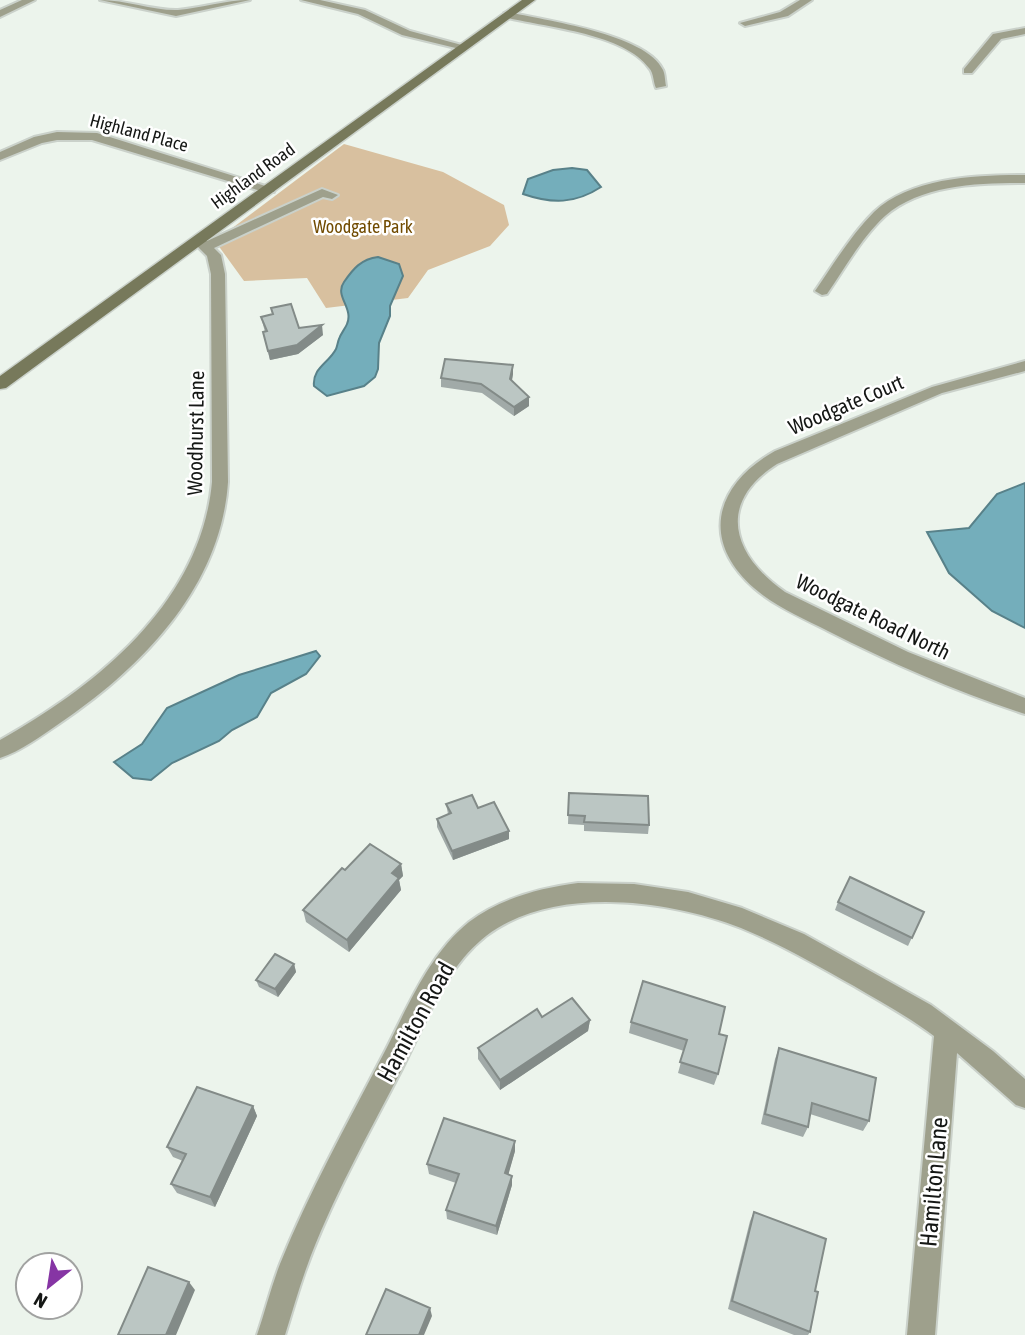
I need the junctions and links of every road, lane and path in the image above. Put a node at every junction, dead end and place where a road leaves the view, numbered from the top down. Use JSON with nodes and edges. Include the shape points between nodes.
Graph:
{"nodes":[{"id":1,"x":30,"y":0,"type":"edge"},
{"id":2,"x":105,"y":0,"type":"edge"},
{"id":3,"x":245,"y":0,"type":"edge"},
{"id":4,"x":306,"y":0,"type":"edge"},
{"id":5,"x":529,"y":0,"type":"edge"},
{"id":6,"x":807,"y":0,"type":"edge"},
{"id":7,"x":0,"y":14,"type":"edge"},
{"id":8,"x":508,"y":15,"type":"junction"},
{"id":9,"x":745,"y":23,"type":"dead end"},
{"id":10,"x":1025,"y":31,"type":"edge"},
{"id":11,"x":464,"y":47,"type":"junction"},
{"id":12,"x":968,"y":71,"type":"dead end"},
{"id":13,"x":660,"y":86,"type":"dead end"},
{"id":14,"x":0,"y":156,"type":"edge"},
{"id":15,"x":1025,"y":179,"type":"edge"},
{"id":16,"x":269,"y":189,"type":"junction"},
{"id":17,"x":332,"y":195,"type":"dead end"},
{"id":18,"x":201,"y":244,"type":"junction"},
{"id":19,"x":822,"y":291,"type":"dead end"},
{"id":20,"x":1025,"y":366,"type":"edge"},
{"id":21,"x":0,"y":384,"type":"edge"},
{"id":22,"x":729,"y":534,"type":"joint"},
{"id":23,"x":1025,"y":706,"type":"edge"},
{"id":24,"x":0,"y":750,"type":"edge"},
{"id":25,"x":947,"y":1030,"type":"junction"},
{"id":26,"x":1025,"y":1096,"type":"edge"},
{"id":27,"x":271,"y":1335,"type":"edge"},
{"id":28,"x":920,"y":1335,"type":"edge"}],
"edges":[{"from":1,"to":7,"type":"street"},
{"from":2,"to":3,"type":"street","via":[[176,13]]},
{"from":4,"to":11,"type":"street","via":[[361,12],[407,33]]},
{"from":5,"to":8,"type":"street","name":"Highland Road"},
{"from":6,"to":9,"type":"street","via":[[784,13]]},
{"from":8,"to":11,"type":"street","name":"Highland Road"},
{"from":8,"to":13,"type":"street","via":[[638,50],[658,67]]},
{"from":10,"to":12,"type":"street","via":[[997,36]]},
{"from":11,"to":16,"type":"street","name":"Highland Road"},
{"from":14,"to":16,"type":"street","name":"Highland Place","via":[[38,140],[93,136]]},
{"from":15,"to":19,"type":"street","via":[[986,178],[899,201],[880,214]]},
{"from":16,"to":18,"type":"street","name":"Highland Road"},
{"from":17,"to":18,"type":"street","via":[[322,193]]},
{"from":18,"to":21,"type":"street","name":"Highland Road"},
{"from":18,"to":24,"type":"street","name":"Woodhurst Lane","via":[[214,255],[218,274],[220,460],[217,515],[205,548],[189,583],[164,619],[131,654],[71,706]]},
{"from":20,"to":22,"type":"street","name":"Woodgate Court","via":[[937,390],[760,466],[734,496]]},
{"from":22,"to":23,"type":"street","name":"Woodgate Road North","via":[[750,573],[793,605],[940,675]]},
{"from":25,"to":26,"type":"street","name":"Hamilton Road"},
{"from":25,"to":27,"type":"street","name":"Hamilton Road","via":[[796,941],[688,902],[634,894],[579,893],[542,898],[508,911],[478,929],[453,953],[432,985],[332,1179],[293,1267]]},
{"from":25,"to":28,"type":"street","name":"Hamilton Lane"}]}
